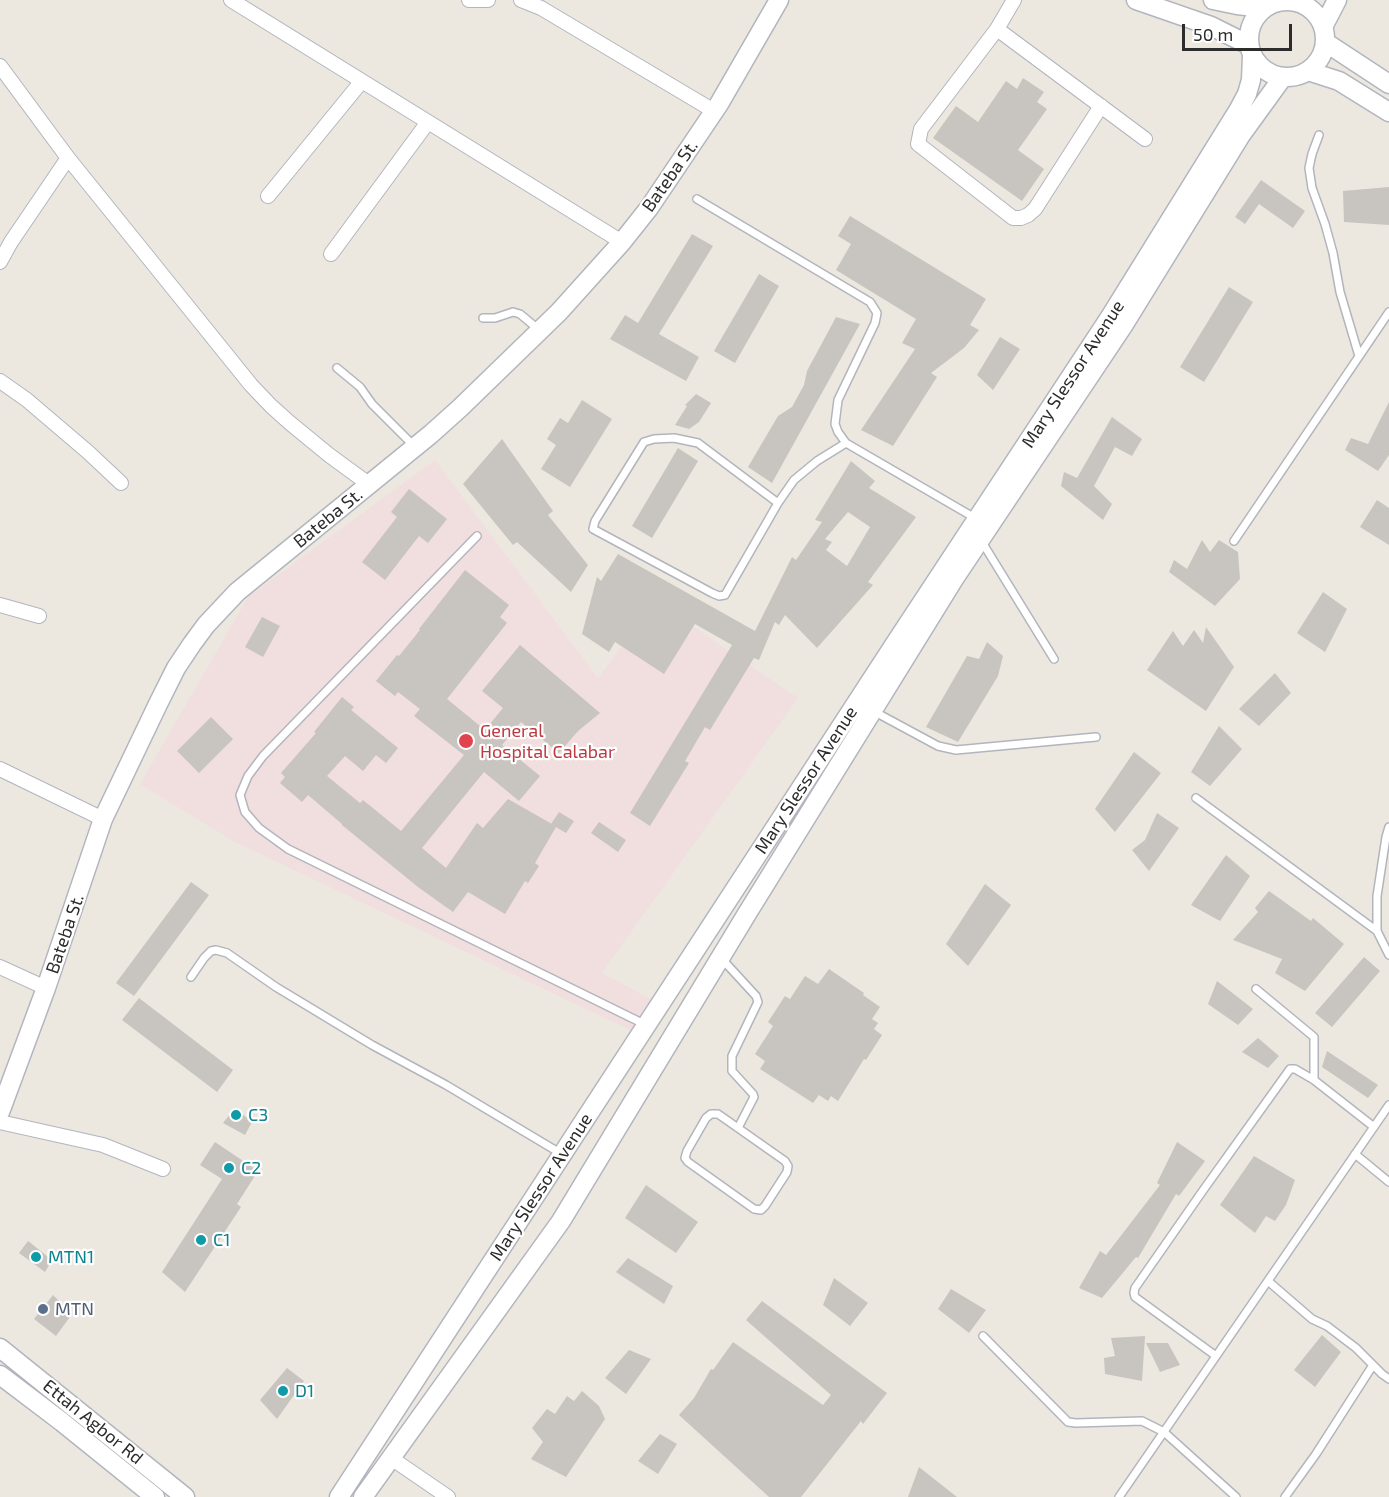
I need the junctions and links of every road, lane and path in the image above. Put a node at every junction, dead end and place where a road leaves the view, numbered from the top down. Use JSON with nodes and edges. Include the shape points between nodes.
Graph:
{"nodes":[{"id":1,"x":231,"y":0,"type":"edge"},
{"id":2,"x":469,"y":0,"type":"edge"},
{"id":3,"x":488,"y":0,"type":"edge"},
{"id":4,"x":521,"y":0,"type":"edge"},
{"id":5,"x":779,"y":0,"type":"edge"},
{"id":6,"x":1014,"y":0,"type":"edge"},
{"id":7,"x":1136,"y":0,"type":"edge"},
{"id":8,"x":1213,"y":0,"type":"edge"},
{"id":9,"x":1285,"y":0,"type":"edge"},
{"id":10,"x":1337,"y":0,"type":"edge"},
{"id":11,"x":1264,"y":8,"type":"junction"},
{"id":12,"x":997,"y":29,"type":"junction"},
{"id":13,"x":1324,"y":34,"type":"junction"},
{"id":14,"x":1251,"y":50,"type":"junction"},
{"id":15,"x":0,"y":66,"type":"edge"},
{"id":16,"x":1308,"y":71,"type":"junction"},
{"id":17,"x":1282,"y":77,"type":"junction"},
{"id":18,"x":362,"y":81,"type":"junction"},
{"id":19,"x":1385,"y":81,"type":"edge"},
{"id":20,"x":1101,"y":106,"type":"junction"},
{"id":21,"x":714,"y":111,"type":"junction"},
{"id":22,"x":1389,"y":111,"type":"edge"},
{"id":23,"x":428,"y":122,"type":"junction"},
{"id":24,"x":1319,"y":135,"type":"dead end"},
{"id":25,"x":1144,"y":139,"type":"dead end"},
{"id":26,"x":68,"y":158,"type":"junction"},
{"id":27,"x":268,"y":196,"type":"dead end"},
{"id":28,"x":697,"y":199,"type":"dead end"},
{"id":29,"x":622,"y":242,"type":"junction"},
{"id":30,"x":331,"y":254,"type":"dead end"},
{"id":31,"x":0,"y":262,"type":"edge"},
{"id":32,"x":1389,"y":312,"type":"edge"},
{"id":33,"x":483,"y":318,"type":"dead end"},
{"id":34,"x":540,"y":331,"type":"junction"},
{"id":35,"x":1359,"y":356,"type":"junction"},
{"id":36,"x":337,"y":368,"type":"dead end"},
{"id":37,"x":0,"y":381,"type":"edge"},
{"id":38,"x":846,"y":443,"type":"junction"},
{"id":39,"x":415,"y":447,"type":"junction"},
{"id":40,"x":121,"y":483,"type":"dead end"},
{"id":41,"x":370,"y":485,"type":"junction"},
{"id":42,"x":778,"y":502,"type":"junction"},
{"id":43,"x":977,"y":519,"type":"junction"},
{"id":44,"x":477,"y":536,"type":"dead end"},
{"id":45,"x":980,"y":540,"type":"junction"},
{"id":46,"x":1234,"y":541,"type":"dead end"},
{"id":47,"x":0,"y":605,"type":"edge"},
{"id":48,"x":39,"y":616,"type":"dead end"},
{"id":49,"x":1054,"y":658,"type":"dead end"},
{"id":50,"x":872,"y":711,"type":"junction"},
{"id":51,"x":1096,"y":737,"type":"dead end"},
{"id":52,"x":0,"y":769,"type":"edge"},
{"id":53,"x":1196,"y":798,"type":"dead end"},
{"id":54,"x":103,"y":819,"type":"junction"},
{"id":55,"x":1389,"y":827,"type":"edge"},
{"id":56,"x":1377,"y":931,"type":"junction"},
{"id":57,"x":1389,"y":955,"type":"edge"},
{"id":58,"x":720,"y":957,"type":"junction"},
{"id":59,"x":0,"y":967,"type":"edge"},
{"id":60,"x":191,"y":977,"type":"dead end"},
{"id":61,"x":46,"y":988,"type":"junction"},
{"id":62,"x":1256,"y":989,"type":"dead end"},
{"id":63,"x":647,"y":1025,"type":"junction"},
{"id":64,"x":1314,"y":1080,"type":"junction"},
{"id":65,"x":1389,"y":1105,"type":"edge"},
{"id":66,"x":0,"y":1112,"type":"edge"},
{"id":67,"x":0,"y":1122,"type":"edge"},
{"id":68,"x":1374,"y":1127,"type":"junction"},
{"id":69,"x":738,"y":1128,"type":"junction"},
{"id":70,"x":1355,"y":1154,"type":"junction"},
{"id":71,"x":562,"y":1155,"type":"junction"},
{"id":72,"x":163,"y":1169,"type":"dead end"},
{"id":73,"x":1389,"y":1182,"type":"edge"},
{"id":74,"x":1268,"y":1281,"type":"junction"},
{"id":75,"x":983,"y":1336,"type":"dead end"},
{"id":76,"x":0,"y":1348,"type":"edge"},
{"id":77,"x":1216,"y":1356,"type":"junction"},
{"id":78,"x":1373,"y":1365,"type":"junction"},
{"id":79,"x":0,"y":1375,"type":"edge"},
{"id":80,"x":1389,"y":1379,"type":"edge"},
{"id":81,"x":1164,"y":1432,"type":"junction"},
{"id":82,"x":391,"y":1458,"type":"junction"},
{"id":83,"x":155,"y":1497,"type":"edge"},
{"id":84,"x":185,"y":1497,"type":"edge"},
{"id":85,"x":339,"y":1497,"type":"edge"},
{"id":86,"x":363,"y":1497,"type":"edge"},
{"id":87,"x":448,"y":1497,"type":"edge"},
{"id":88,"x":1119,"y":1497,"type":"edge"},
{"id":89,"x":1236,"y":1497,"type":"edge"},
{"id":90,"x":1285,"y":1497,"type":"edge"}],
"edges":[{"from":1,"to":18,"type":"street"},
{"from":2,"to":3,"type":"street"},
{"from":4,"to":21,"type":"street","via":[[559,18]]},
{"from":5,"to":21,"type":"main road","name":"Bateba St."},
{"from":6,"to":12,"type":"street"},
{"from":7,"to":14,"type":"main road","via":[[1211,27]]},
{"from":8,"to":11,"type":"main road"},
{"from":9,"to":11,"type":"main road"},
{"from":9,"to":13,"type":"main road","via":[[1308,7],[1317,15]]},
{"from":10,"to":13,"type":"main road"},
{"from":11,"to":14,"type":"main road","via":[[1250,31]]},
{"from":12,"to":20,"type":"street"},
{"from":12,"to":20,"type":"street","via":[[921,129],[918,144],[1013,218],[1021,218],[1035,209]]},
{"from":13,"to":16,"type":"main road","via":[[1322,53]]},
{"from":13,"to":19,"type":"main road"},
{"from":14,"to":17,"type":"main road","via":[[1260,66]]},
{"from":14,"to":43,"type":"main road","name":"Mary Slessor Avenue","via":[[1251,80],[1239,109],[1110,317]]},
{"from":15,"to":26,"type":"street"},
{"from":16,"to":17,"type":"main road"},
{"from":16,"to":22,"type":"main road","via":[[1339,81]]},
{"from":17,"to":45,"type":"main road","name":"Mary Slessor Avenue"},
{"from":18,"to":23,"type":"street"},
{"from":18,"to":27,"type":"street"},
{"from":20,"to":25,"type":"street"},
{"from":21,"to":29,"type":"main road","name":"Bateba St."},
{"from":23,"to":29,"type":"street"},
{"from":23,"to":30,"type":"street"},
{"from":24,"to":35,"type":"lane","via":[[1309,168],[1312,188]]},
{"from":26,"to":31,"type":"street"},
{"from":26,"to":41,"type":"street","via":[[251,386],[329,456]]},
{"from":28,"to":38,"type":"lane","via":[[870,302],[877,313],[838,400],[835,424]]},
{"from":29,"to":34,"type":"main road","name":"Bateba St."},
{"from":32,"to":35,"type":"lane"},
{"from":33,"to":34,"type":"lane","via":[[513,312]]},
{"from":34,"to":39,"type":"main road","name":"Bateba St."},
{"from":35,"to":46,"type":"lane"},
{"from":36,"to":39,"type":"lane","via":[[360,387]]},
{"from":37,"to":40,"type":"street"},
{"from":38,"to":42,"type":"lane","via":[[794,480]]},
{"from":38,"to":43,"type":"lane"},
{"from":39,"to":41,"type":"main road","name":"Bateba St."},
{"from":41,"to":54,"type":"main road","name":"Bateba St.","via":[[237,592],[206,625],[176,668]]},
{"from":42,"to":42,"type":"lane","via":[[725,595],[719,596],[593,529],[644,442],[654,439],[698,443]]},
{"from":43,"to":63,"type":"main road","name":"Mary Slessor Avenue"},
{"from":44,"to":63,"type":"lane","via":[[263,756],[240,795],[245,812],[288,849]]},
{"from":45,"to":49,"type":"lane"},
{"from":45,"to":50,"type":"main road","name":"Mary Slessor Avenue"},
{"from":47,"to":48,"type":"street"},
{"from":50,"to":51,"type":"lane","via":[[938,746],[956,750]]},
{"from":50,"to":58,"type":"main road","name":"Mary Slessor Avenue"},
{"from":52,"to":54,"type":"street"},
{"from":53,"to":56,"type":"lane"},
{"from":54,"to":61,"type":"main road","name":"Bateba St."},
{"from":55,"to":56,"type":"lane","via":[[1377,896]]},
{"from":56,"to":57,"type":"lane"},
{"from":58,"to":69,"type":"lane","via":[[758,1002],[732,1056],[732,1071],[754,1097]]},
{"from":58,"to":82,"type":"main road","name":"Mary Slessor Avenue","via":[[561,1221]]},
{"from":59,"to":61,"type":"street"},
{"from":60,"to":71,"type":"lane","via":[[211,951],[226,953],[372,1045]]},
{"from":61,"to":66,"type":"main road","name":"Bateba St."},
{"from":62,"to":64,"type":"lane","via":[[1314,1037]]},
{"from":63,"to":71,"type":"main road","name":"Mary Slessor Avenue"},
{"from":64,"to":68,"type":"lane"},
{"from":64,"to":77,"type":"lane","via":[[1290,1069],[1134,1293]]},
{"from":65,"to":68,"type":"lane"},
{"from":67,"to":72,"type":"street","via":[[103,1145]]},
{"from":68,"to":70,"type":"lane"},
{"from":69,"to":69,"type":"lane","via":[[788,1166],[761,1210],[754,1209],[685,1158],[711,1114],[718,1114]]},
{"from":70,"to":73,"type":"lane"},
{"from":70,"to":74,"type":"lane"},
{"from":71,"to":85,"type":"main road","name":"Mary Slessor Avenue"},
{"from":74,"to":77,"type":"lane"},
{"from":74,"to":78,"type":"lane"},
{"from":75,"to":81,"type":"lane","via":[[1068,1422],[1142,1421]]},
{"from":76,"to":84,"type":"main road","name":"Ettah Agbor Rd"},
{"from":77,"to":81,"type":"lane"},
{"from":78,"to":80,"type":"lane"},
{"from":78,"to":90,"type":"lane"},
{"from":79,"to":83,"type":"main road","name":"Ettah Agbor Rd"},
{"from":81,"to":88,"type":"lane"},
{"from":81,"to":89,"type":"lane"},
{"from":82,"to":86,"type":"main road","name":"Mary Slessor Avenue"},
{"from":82,"to":87,"type":"street"}]}
